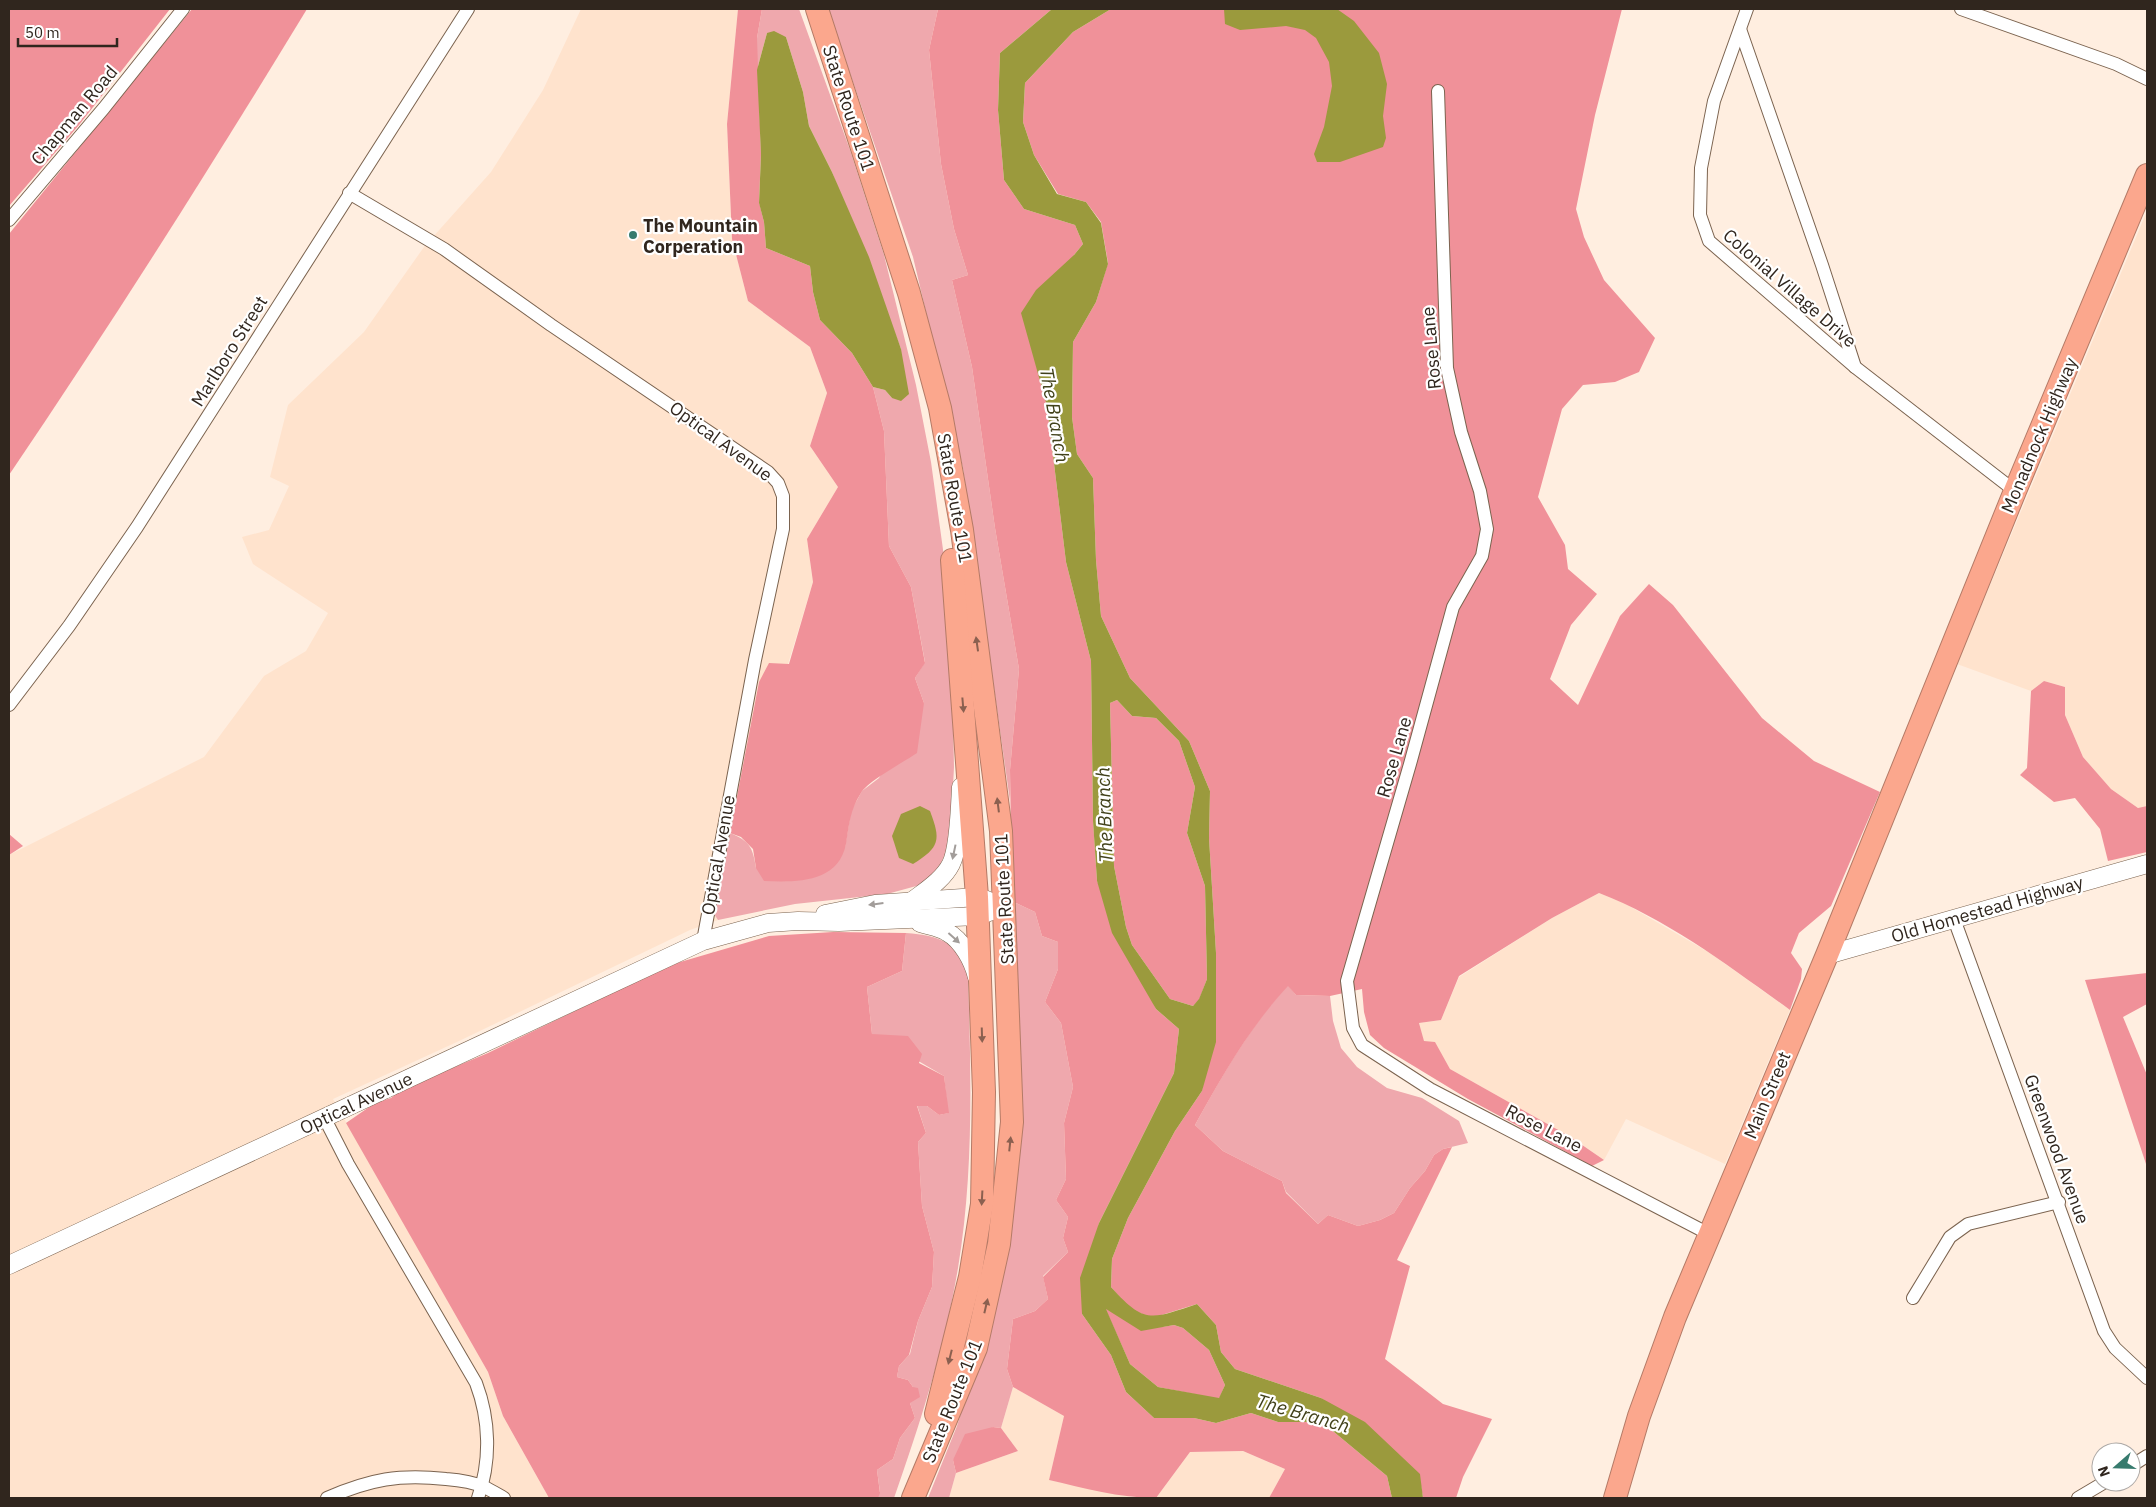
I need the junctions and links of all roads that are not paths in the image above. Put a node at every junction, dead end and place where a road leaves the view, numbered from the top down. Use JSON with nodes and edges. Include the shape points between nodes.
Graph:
{"nodes":[{"id":1,"x":183,"y":9,"type":"edge"},
{"id":2,"x":468,"y":9,"type":"edge"},
{"id":3,"x":817,"y":9,"type":"edge"},
{"id":4,"x":1747,"y":9,"type":"edge"},
{"id":5,"x":1961,"y":9,"type":"edge"},
{"id":6,"x":1740,"y":29,"type":"junction"},
{"id":7,"x":2147,"y":79,"type":"edge"},
{"id":8,"x":1438,"y":91,"type":"dead end"},
{"id":9,"x":2147,"y":175,"type":"edge"},
{"id":10,"x":349,"y":193,"type":"junction"},
{"id":11,"x":9,"y":220,"type":"edge"},
{"id":12,"x":909,"y":293,"type":"junction"},
{"id":13,"x":1855,"y":367,"type":"junction"},
{"id":14,"x":2015,"y":490,"type":"junction"},
{"id":15,"x":1931,"y":696,"type":"joint"},
{"id":16,"x":9,"y":705,"type":"edge"},
{"id":17,"x":966,"y":734,"type":"junction"},
{"id":18,"x":2147,"y":864,"type":"edge"},
{"id":19,"x":1005,"y":906,"type":"junction"},
{"id":20,"x":978,"y":907,"type":"junction"},
{"id":21,"x":911,"y":911,"type":"junction"},
{"id":22,"x":1954,"y":919,"type":"junction"},
{"id":23,"x":702,"y":941,"type":"junction"},
{"id":24,"x":1828,"y":954,"type":"junction"},
{"id":25,"x":981,"y":999,"type":"junction"},
{"id":26,"x":324,"y":1118,"type":"junction"},
{"id":27,"x":2059,"y":1202,"type":"junction"},
{"id":28,"x":1710,"y":1234,"type":"junction"},
{"id":29,"x":9,"y":1265,"type":"edge"},
{"id":30,"x":1913,"y":1298,"type":"dead end"},
{"id":31,"x":2147,"y":1378,"type":"edge"},
{"id":32,"x":2091,"y":1490,"type":"edge"},
{"id":33,"x":480,"y":1492,"type":"edge"},
{"id":34,"x":327,"y":1498,"type":"edge"},
{"id":35,"x":504,"y":1498,"type":"edge"},
{"id":36,"x":911,"y":1498,"type":"edge"},
{"id":37,"x":1615,"y":1498,"type":"edge"},
{"id":38,"x":2078,"y":1498,"type":"edge"}],
"edges":[{"from":1,"to":11,"type":"street","name":"Chapman Road"},
{"from":2,"to":10,"type":"street","name":"Marlboro Street"},
{"from":3,"to":12,"type":"highway","name":"State Route 101"},
{"from":4,"to":6,"type":"street","name":"Colonial Village Drive"},
{"from":5,"to":7,"type":"street","via":[[2116,64]]},
{"from":6,"to":13,"type":"street"},
{"from":6,"to":13,"type":"street","name":"Colonial Village Drive","via":[[1714,100],[1701,168],[1700,215],[1709,241]]},
{"from":8,"to":28,"type":"street","name":"Rose Lane","via":[[1447,368],[1487,528],[1482,556],[1453,607],[1347,981],[1352,1028],[1362,1046],[1430,1088]]},
{"from":9,"to":14,"type":"highway","name":"Monadnock Highway"},
{"from":10,"to":16,"type":"street","name":"Marlboro Street","via":[[136,527],[69,626]]},
{"from":10,"to":23,"type":"street","name":"Optical Avenue","via":[[444,249],[768,472],[778,483],[783,496],[783,529]]},
{"from":12,"to":17,"type":"highway","name":"State Route 101","one_way":true,"via":[[947,499]]},
{"from":19,"to":12,"type":"highway","name":"State Route 101","one_way":true,"via":[[1001,831],[962,530],[940,408]]},
{"from":13,"to":14,"type":"street","name":"Colonial Village Drive"},
{"from":14,"to":15,"type":"highway","name":"Monadnock Highway"},
{"from":15,"to":24,"type":"highway","name":"Main Street"},
{"from":17,"to":20,"type":"highway","name":"State Route 101"},
{"from":17,"to":21,"type":"street","one_way":true,"via":[[951,864]]},
{"from":18,"to":22,"type":"street","name":"Old Homestead Highway"},
{"from":19,"to":20,"type":"street","name":"Optical Avenue"},
{"from":36,"to":19,"type":"highway","name":"State Route 101","one_way":true,"via":[[976,1348],[1000,1244],[1012,1122]]},
{"from":20,"to":21,"type":"street","name":"Optical Avenue"},
{"from":20,"to":25,"type":"highway","name":"State Route 101"},
{"from":21,"to":23,"type":"street","name":"Optical Avenue","via":[[768,923]]},
{"from":21,"to":25,"type":"street","one_way":true,"via":[[959,941],[976,974]]},
{"from":22,"to":24,"type":"street","name":"Old Homestead Highway"},
{"from":22,"to":27,"type":"street","name":"Greenwood Avenue"},
{"from":23,"to":26,"type":"street","name":"Optical Avenue"},
{"from":24,"to":28,"type":"highway","name":"Main Street"},
{"from":25,"to":36,"type":"highway","name":"State Route 101","one_way":true,"via":[[984,1092],[982,1204],[968,1286]]},
{"from":26,"to":29,"type":"street","name":"Optical Avenue"},
{"from":26,"to":33,"type":"street","via":[[476,1383],[484,1404],[487,1430],[487,1460]]},
{"from":27,"to":30,"type":"street","via":[[1968,1224],[1950,1237]]},
{"from":27,"to":31,"type":"street","name":"Greenwood Avenue","via":[[2104,1331],[2121,1355]]},
{"from":28,"to":37,"type":"highway","name":"Main Street","via":[[1638,1416]]},
{"from":32,"to":38,"type":"street"},
{"from":33,"to":34,"type":"street","via":[[454,1480],[424,1476],[391,1477]]},
{"from":33,"to":35,"type":"street"}]}
